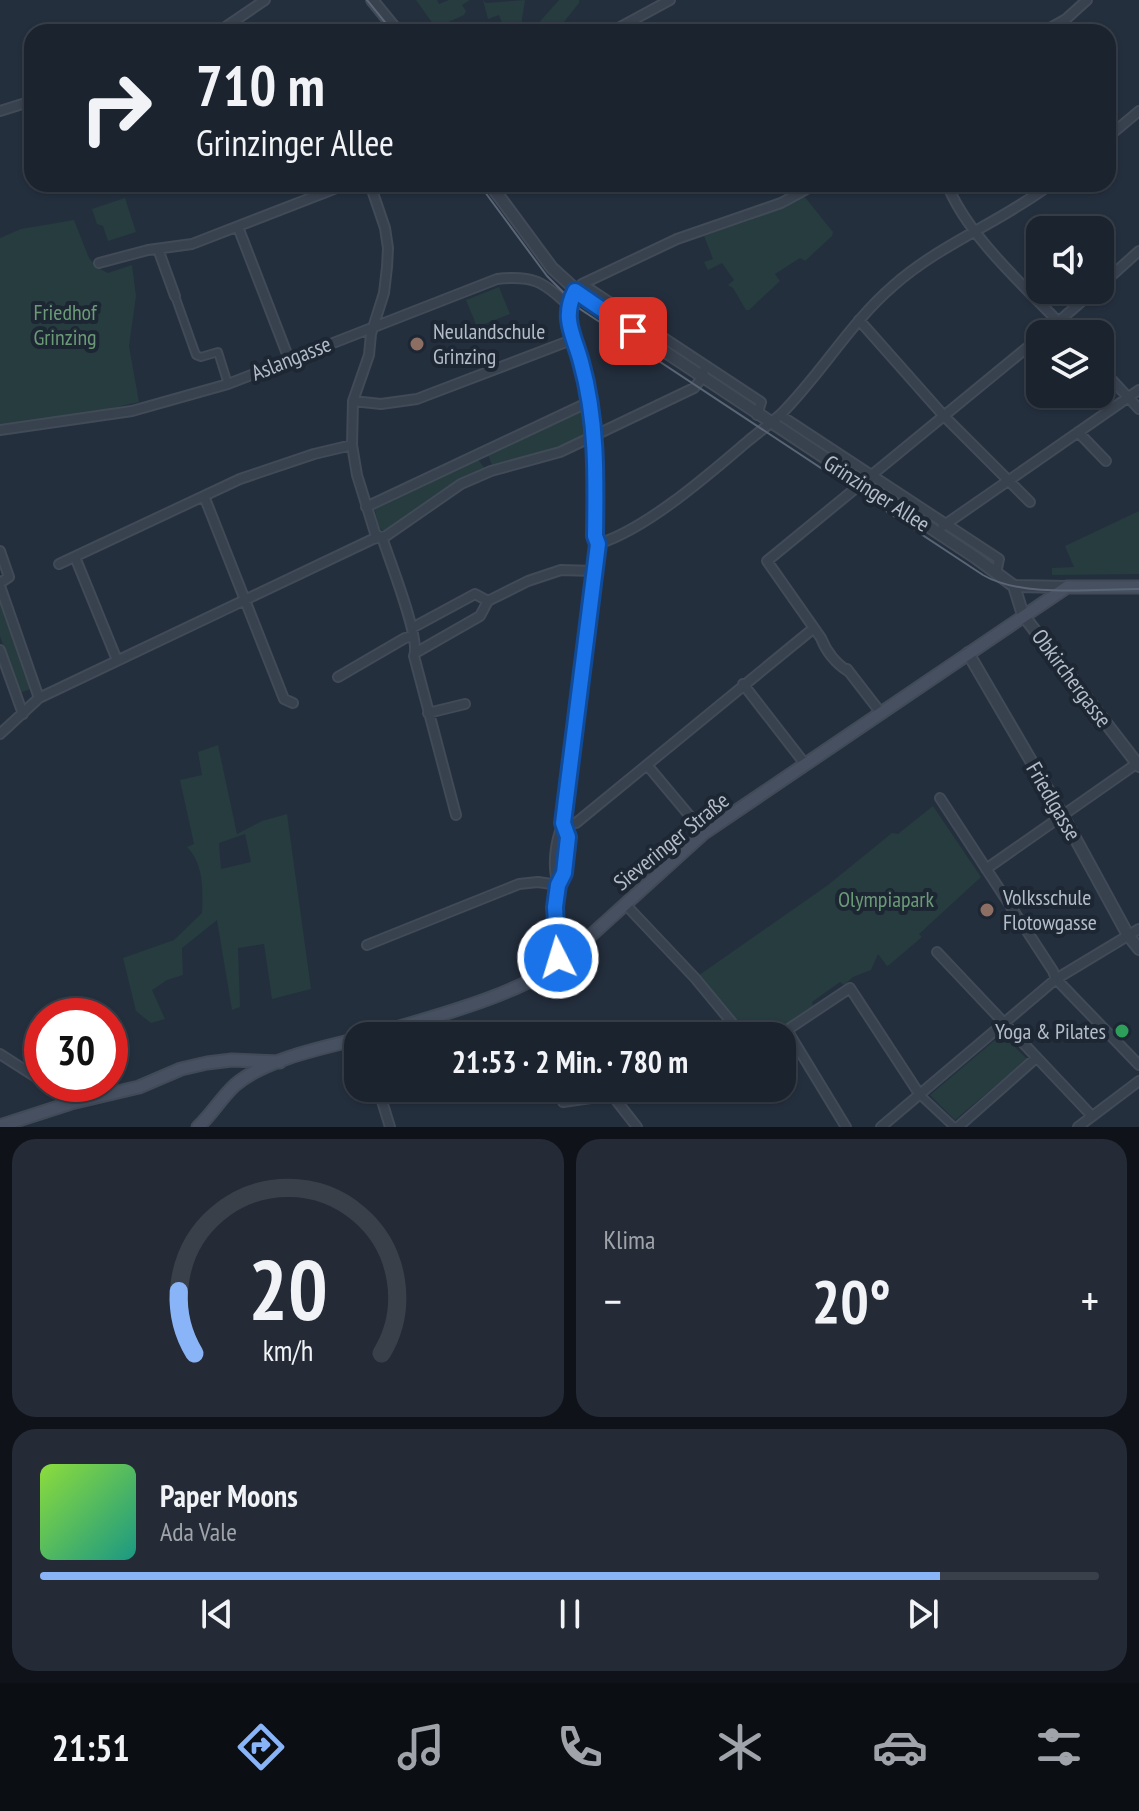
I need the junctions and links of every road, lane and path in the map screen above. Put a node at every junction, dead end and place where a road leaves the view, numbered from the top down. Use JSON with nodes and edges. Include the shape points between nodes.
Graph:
{"nodes":[{"id":1,"x":265,"y":0,"type":"edge"},
{"id":2,"x":372,"y":0,"type":"edge"},
{"id":3,"x":670,"y":0,"type":"edge"},
{"id":4,"x":1087,"y":0,"type":"edge"},
{"id":5,"x":230,"y":24,"type":"edge"},
{"id":6,"x":392,"y":24,"type":"edge"},
{"id":7,"x":626,"y":24,"type":"edge"},
{"id":8,"x":1057,"y":24,"type":"edge"},
{"id":9,"x":24,"y":104,"type":"edge"},
{"id":10,"x":0,"y":111,"type":"edge"},
{"id":11,"x":1139,"y":111,"type":"edge"},
{"id":12,"x":1116,"y":130,"type":"edge"},
{"id":13,"x":327,"y":192,"type":"edge"},
{"id":14,"x":373,"y":192,"type":"edge"},
{"id":15,"x":496,"y":192,"type":"edge"},
{"id":16,"x":801,"y":192,"type":"edge"},
{"id":17,"x":950,"y":192,"type":"edge"},
{"id":18,"x":1039,"y":192,"type":"edge"},
{"id":19,"x":238,"y":227,"type":"junction"},
{"id":20,"x":976,"y":233,"type":"junction"},
{"id":21,"x":158,"y":249,"type":"junction"},
{"id":22,"x":1139,"y":251,"type":"edge"},
{"id":23,"x":99,"y":263,"type":"dead end"},
{"id":24,"x":1114,"y":273,"type":"edge"},
{"id":25,"x":578,"y":288,"type":"junction"},
{"id":26,"x":175,"y":296,"type":"joint"},
{"id":27,"x":1079,"y":304,"type":"edge"},
{"id":28,"x":568,"y":305,"type":"junction"},
{"id":29,"x":859,"y":320,"type":"junction"},
{"id":30,"x":1057,"y":320,"type":"edge"},
{"id":31,"x":1061,"y":320,"type":"edge"},
{"id":32,"x":374,"y":325,"type":"junction"},
{"id":33,"x":574,"y":339,"type":"junction"},
{"id":34,"x":1026,"y":349,"type":"edge"},
{"id":35,"x":289,"y":359,"type":"junction"},
{"id":36,"x":704,"y":372,"type":"junction"},
{"id":37,"x":1114,"y":382,"type":"edge"},
{"id":38,"x":228,"y":384,"type":"junction"},
{"id":39,"x":1139,"y":390,"type":"edge"},
{"id":40,"x":1129,"y":399,"type":"junction"},
{"id":41,"x":353,"y":401,"type":"junction"},
{"id":42,"x":589,"y":402,"type":"junction"},
{"id":43,"x":1139,"y":409,"type":"edge"},
{"id":44,"x":780,"y":415,"type":"junction"},
{"id":45,"x":944,"y":416,"type":"junction"},
{"id":46,"x":769,"y":423,"type":"junction"},
{"id":47,"x":0,"y":430,"type":"edge"},
{"id":48,"x":1078,"y":432,"type":"junction"},
{"id":49,"x":594,"y":437,"type":"junction"},
{"id":50,"x":352,"y":445,"type":"junction"},
{"id":51,"x":482,"y":453,"type":"junction"},
{"id":52,"x":1106,"y":461,"type":"dead end"},
{"id":53,"x":491,"y":471,"type":"junction"},
{"id":54,"x":871,"y":475,"type":"junction"},
{"id":55,"x":1008,"y":480,"type":"junction"},
{"id":56,"x":861,"y":483,"type":"junction"},
{"id":57,"x":204,"y":496,"type":"junction"},
{"id":58,"x":1030,"y":502,"type":"dead end"},
{"id":59,"x":366,"y":507,"type":"junction"},
{"id":60,"x":945,"y":523,"type":"junction"},
{"id":61,"x":938,"y":533,"type":"junction"},
{"id":62,"x":379,"y":537,"type":"junction"},
{"id":63,"x":598,"y":544,"type":"junction"},
{"id":64,"x":0,"y":551,"type":"edge"},
{"id":65,"x":75,"y":557,"type":"junction"},
{"id":66,"x":59,"y":564,"type":"dead end"},
{"id":67,"x":594,"y":571,"type":"junction"},
{"id":68,"x":996,"y":573,"type":"junction"},
{"id":69,"x":0,"y":584,"type":"edge"},
{"id":70,"x":1014,"y":586,"type":"junction"},
{"id":71,"x":1067,"y":587,"type":"junction"},
{"id":72,"x":1139,"y":587,"type":"edge"},
{"id":73,"x":244,"y":600,"type":"junction"},
{"id":74,"x":488,"y":601,"type":"junction"},
{"id":75,"x":1023,"y":615,"type":"junction"},
{"id":76,"x":814,"y":628,"type":"junction"},
{"id":77,"x":412,"y":632,"type":"junction"},
{"id":78,"x":0,"y":650,"type":"edge"},
{"id":79,"x":417,"y":652,"type":"junction"},
{"id":80,"x":968,"y":653,"type":"junction"},
{"id":81,"x":117,"y":660,"type":"junction"},
{"id":82,"x":338,"y":677,"type":"dead end"},
{"id":83,"x":743,"y":684,"type":"junction"},
{"id":84,"x":39,"y":698,"type":"junction"},
{"id":85,"x":293,"y":703,"type":"dead end"},
{"id":86,"x":465,"y":704,"type":"dead end"},
{"id":87,"x":428,"y":713,"type":"junction"},
{"id":88,"x":881,"y":713,"type":"junction"},
{"id":89,"x":23,"y":714,"type":"junction"},
{"id":90,"x":0,"y":734,"type":"edge"},
{"id":91,"x":805,"y":764,"type":"junction"},
{"id":92,"x":1138,"y":764,"type":"edge"},
{"id":93,"x":647,"y":765,"type":"junction"},
{"id":94,"x":940,"y":798,"type":"dead end"},
{"id":95,"x":1062,"y":814,"type":"junction"},
{"id":96,"x":456,"y":815,"type":"dead end"},
{"id":97,"x":563,"y":823,"type":"junction"},
{"id":98,"x":704,"y":833,"type":"junction"},
{"id":99,"x":986,"y":869,"type":"junction"},
{"id":100,"x":558,"y":885,"type":"junction"},
{"id":101,"x":625,"y":904,"type":"junction"},
{"id":102,"x":1139,"y":929,"type":"edge"},
{"id":103,"x":1128,"y":935,"type":"junction"},
{"id":104,"x":367,"y":945,"type":"dead end"},
{"id":105,"x":1139,"y":949,"type":"edge"},
{"id":106,"x":937,"y":952,"type":"dead end"},
{"id":107,"x":560,"y":964,"type":"junction"},
{"id":108,"x":1056,"y":979,"type":"junction"},
{"id":109,"x":415,"y":1022,"type":"edge"},
{"id":110,"x":731,"y":1022,"type":"edge"},
{"id":111,"x":796,"y":1024,"type":"edge"},
{"id":112,"x":1004,"y":1024,"type":"junction"},
{"id":113,"x":344,"y":1043,"type":"edge"},
{"id":114,"x":796,"y":1045,"type":"edge"},
{"id":115,"x":0,"y":1054,"type":"edge"},
{"id":116,"x":1036,"y":1058,"type":"junction"},
{"id":117,"x":1139,"y":1065,"type":"edge"},
{"id":118,"x":257,"y":1066,"type":"junction"},
{"id":119,"x":24,"y":1069,"type":"edge"},
{"id":120,"x":1139,"y":1081,"type":"edge"},
{"id":121,"x":920,"y":1095,"type":"junction"},
{"id":122,"x":382,"y":1102,"type":"edge"},
{"id":123,"x":617,"y":1102,"type":"edge"},
{"id":124,"x":71,"y":1103,"type":"joint"},
{"id":125,"x":1092,"y":1116,"type":"junction"},
{"id":126,"x":0,"y":1126,"type":"edge"},
{"id":127,"x":198,"y":1127,"type":"edge"},
{"id":128,"x":390,"y":1127,"type":"edge"},
{"id":129,"x":637,"y":1127,"type":"edge"},
{"id":130,"x":846,"y":1127,"type":"edge"},
{"id":131,"x":881,"y":1127,"type":"edge"},
{"id":132,"x":956,"y":1127,"type":"edge"},
{"id":133,"x":1078,"y":1127,"type":"edge"}],
"edges":[{"from":1,"to":5,"type":"street"},
{"from":2,"to":6,"type":"street"},
{"from":3,"to":7,"type":"street"},
{"from":4,"to":8,"type":"street"},
{"from":9,"to":10,"type":"street"},
{"from":11,"to":12,"type":"street"},
{"from":13,"to":19,"type":"street"},
{"from":14,"to":32,"type":"street","via":[[388,248],[384,293]]},
{"from":15,"to":25,"type":"street","name":"Grinzinger Allee","via":[[552,268]]},
{"from":16,"to":25,"type":"street","via":[[677,239]]},
{"from":17,"to":20,"type":"street"},
{"from":18,"to":20,"type":"street"},
{"from":19,"to":21,"type":"street","via":[[192,244]]},
{"from":19,"to":35,"type":"street"},
{"from":20,"to":29,"type":"street","via":[[912,270]]},
{"from":20,"to":30,"type":"street"},
{"from":21,"to":23,"type":"street"},
{"from":21,"to":26,"type":"street"},
{"from":22,"to":24,"type":"street"},
{"from":25,"to":28,"type":"street"},
{"from":25,"to":36,"type":"street","name":"Grinzinger Allee"},
{"from":26,"to":38,"type":"street","via":[[196,355],[218,352]]},
{"from":27,"to":31,"type":"street"},
{"from":28,"to":32,"type":"street","name":"Aslangasse","via":[[536,280],[508,277]]},
{"from":28,"to":33,"type":"street"},
{"from":29,"to":44,"type":"street"},
{"from":29,"to":45,"type":"street"},
{"from":32,"to":35,"type":"street","name":"Aslangasse"},
{"from":32,"to":41,"type":"street"},
{"from":33,"to":41,"type":"street","via":[[417,399]]},
{"from":33,"to":42,"type":"street"},
{"from":34,"to":45,"type":"street"},
{"from":35,"to":38,"type":"street","name":"Aslangasse"},
{"from":36,"to":46,"type":"street","name":"Grinzinger Allee"},
{"from":36,"to":49,"type":"street","via":[[694,388]]},
{"from":37,"to":40,"type":"street"},
{"from":38,"to":47,"type":"street","name":"Aslangasse","via":[[132,411]]},
{"from":39,"to":40,"type":"street"},
{"from":40,"to":43,"type":"street"},
{"from":40,"to":48,"type":"street"},
{"from":41,"to":50,"type":"street"},
{"from":42,"to":49,"type":"street"},
{"from":42,"to":51,"type":"street"},
{"from":44,"to":46,"type":"street"},
{"from":44,"to":54,"type":"street","name":"Grinzinger Allee"},
{"from":45,"to":54,"type":"street"},
{"from":45,"to":55,"type":"street"},
{"from":46,"to":56,"type":"street","name":"Grinzinger Allee"},
{"from":46,"to":63,"type":"street","via":[[665,506]]},
{"from":48,"to":52,"type":"street"},
{"from":48,"to":55,"type":"street"},
{"from":49,"to":53,"type":"street"},
{"from":49,"to":63,"type":"street"},
{"from":50,"to":57,"type":"street","via":[[277,466]]},
{"from":50,"to":59,"type":"street"},
{"from":51,"to":53,"type":"street"},
{"from":51,"to":59,"type":"street"},
{"from":53,"to":62,"type":"street","via":[[461,484],[403,527]]},
{"from":54,"to":56,"type":"street"},
{"from":54,"to":60,"type":"street","name":"Grinzinger Allee"},
{"from":55,"to":58,"type":"street"},
{"from":55,"to":60,"type":"street"},
{"from":56,"to":61,"type":"street","name":"Grinzinger Allee"},
{"from":56,"to":76,"type":"street","via":[[767,561]]},
{"from":57,"to":65,"type":"street"},
{"from":57,"to":73,"type":"street"},
{"from":59,"to":62,"type":"street"},
{"from":60,"to":61,"type":"street"},
{"from":60,"to":68,"type":"street","name":"Grinzinger Allee","via":[[999,559]]},
{"from":61,"to":68,"type":"street","name":"Grinzinger Allee"},
{"from":62,"to":73,"type":"street"},
{"from":62,"to":77,"type":"street"},
{"from":63,"to":67,"type":"street"},
{"from":64,"to":69,"type":"street","via":[[9,577]]},
{"from":65,"to":66,"type":"street"},
{"from":65,"to":81,"type":"street"},
{"from":67,"to":74,"type":"street","via":[[551,572]]},
{"from":67,"to":97,"type":"street"},
{"from":68,"to":70,"type":"street","name":"Grinzinger Allee"},
{"from":69,"to":84,"type":"street"},
{"from":70,"to":71,"type":"street"},
{"from":70,"to":75,"type":"street","name":"Obkirchergasse"},
{"from":71,"to":72,"type":"main road"},
{"from":71,"to":75,"type":"main road","name":"Sieveringer Straße"},
{"from":73,"to":81,"type":"street"},
{"from":73,"to":85,"type":"street","via":[[284,699]]},
{"from":74,"to":77,"type":"street","via":[[475,594]]},
{"from":74,"to":79,"type":"street","via":[[480,616]]},
{"from":75,"to":80,"type":"main road","name":"Sieveringer Straße"},
{"from":75,"to":92,"type":"street","name":"Obkirchergasse"},
{"from":76,"to":83,"type":"street"},
{"from":76,"to":88,"type":"street"},
{"from":77,"to":79,"type":"street"},
{"from":77,"to":82,"type":"street"},
{"from":78,"to":89,"type":"street"},
{"from":79,"to":87,"type":"street"},
{"from":80,"to":88,"type":"main road","name":"Sieveringer Straße"},
{"from":80,"to":95,"type":"street","name":"Friedlgasse"},
{"from":81,"to":84,"type":"street"},
{"from":83,"to":91,"type":"street"},
{"from":83,"to":93,"type":"street"},
{"from":84,"to":89,"type":"street"},
{"from":86,"to":87,"type":"street"},
{"from":87,"to":96,"type":"street"},
{"from":88,"to":91,"type":"main road","name":"Sieveringer Straße"},
{"from":89,"to":90,"type":"street"},
{"from":91,"to":98,"type":"main road","name":"Sieveringer Straße"},
{"from":92,"to":95,"type":"street"},
{"from":93,"to":97,"type":"street","via":[[576,823]]},
{"from":93,"to":98,"type":"street"},
{"from":94,"to":99,"type":"street"},
{"from":95,"to":99,"type":"street"},
{"from":95,"to":103,"type":"street","name":"Friedlgasse"},
{"from":97,"to":100,"type":"street","via":[[568,837]]},
{"from":98,"to":101,"type":"main road","name":"Sieveringer Straße"},
{"from":99,"to":108,"type":"street"},
{"from":100,"to":104,"type":"street","via":[[519,884]]},
{"from":100,"to":107,"type":"street","via":[[555,934]]},
{"from":101,"to":107,"type":"main road","name":"Sieveringer Straße"},
{"from":101,"to":110,"type":"street"},
{"from":102,"to":103,"type":"street"},
{"from":103,"to":105,"type":"street","name":"Friedlgasse"},
{"from":103,"to":108,"type":"street"},
{"from":106,"to":112,"type":"street"},
{"from":107,"to":109,"type":"main road","name":"Sieveringer Straße","via":[[518,986]]},
{"from":108,"to":112,"type":"street"},
{"from":108,"to":117,"type":"street"},
{"from":111,"to":121,"type":"street","via":[[850,988]]},
{"from":112,"to":116,"type":"street"},
{"from":112,"to":121,"type":"street"},
{"from":113,"to":118,"type":"main road"},
{"from":114,"to":130,"type":"street"},
{"from":115,"to":119,"type":"street"},
{"from":116,"to":125,"type":"street"},
{"from":116,"to":132,"type":"street"},
{"from":118,"to":124,"type":"main road","via":[[232,1060],[207,1063]]},
{"from":118,"to":127,"type":"main road"},
{"from":120,"to":125,"type":"street"},
{"from":121,"to":131,"type":"street"},
{"from":121,"to":132,"type":"street"},
{"from":122,"to":128,"type":"street"},
{"from":123,"to":129,"type":"street"},
{"from":124,"to":126,"type":"main road"},
{"from":125,"to":133,"type":"street"}]}
